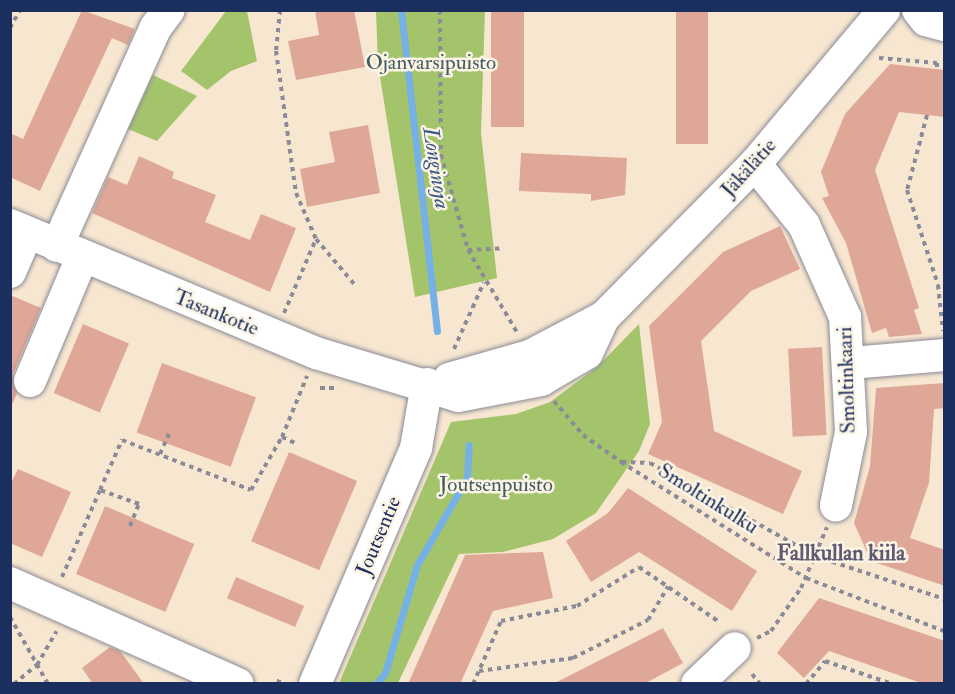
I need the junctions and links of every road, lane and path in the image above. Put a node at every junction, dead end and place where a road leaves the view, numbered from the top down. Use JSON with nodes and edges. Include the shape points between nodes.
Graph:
{"nodes":[{"id":1,"x":20,"y":10,"type":"edge"},
{"id":2,"x":169,"y":10,"type":"edge"},
{"id":3,"x":280,"y":10,"type":"edge"},
{"id":4,"x":440,"y":10,"type":"edge"},
{"id":5,"x":884,"y":10,"type":"edge"},
{"id":6,"x":918,"y":10,"type":"edge"},
{"id":7,"x":945,"y":25,"type":"edge"},
{"id":8,"x":10,"y":28,"type":"edge"},
{"id":9,"x":878,"y":58,"type":"dead end"},
{"id":10,"x":937,"y":69,"type":"dead end"},
{"id":11,"x":927,"y":115,"type":"dead end"},
{"id":12,"x":755,"y":164,"type":"junction"},
{"id":13,"x":19,"y":229,"type":"edge"},
{"id":14,"x":316,"y":239,"type":"junction"},
{"id":15,"x":503,"y":248,"type":"dead end"},
{"id":16,"x":468,"y":250,"type":"junction"},
{"id":17,"x":70,"y":251,"type":"junction"},
{"id":18,"x":10,"y":272,"type":"edge"},
{"id":19,"x":484,"y":282,"type":"junction"},
{"id":20,"x":355,"y":285,"type":"dead end"},
{"id":21,"x":283,"y":315,"type":"dead end"},
{"id":22,"x":523,"y":342,"type":"dead end"},
{"id":23,"x":944,"y":348,"type":"edge"},
{"id":24,"x":316,"y":353,"type":"junction"},
{"id":25,"x":451,"y":358,"type":"dead end"},
{"id":26,"x":851,"y":363,"type":"junction"},
{"id":27,"x":30,"y":381,"type":"dead end"},
{"id":28,"x":427,"y":384,"type":"junction"},
{"id":29,"x":549,"y":394,"type":"dead end"},
{"id":30,"x":169,"y":434,"type":"dead end"},
{"id":31,"x":282,"y":437,"type":"junction"},
{"id":32,"x":297,"y":444,"type":"dead end"},
{"id":33,"x":160,"y":454,"type":"junction"},
{"id":34,"x":621,"y":462,"type":"junction"},
{"id":35,"x":100,"y":490,"type":"junction"},
{"id":36,"x":836,"y":505,"type":"joint"},
{"id":37,"x":130,"y":526,"type":"dead end"},
{"id":38,"x":815,"y":556,"type":"junction"},
{"id":39,"x":806,"y":578,"type":"junction"},
{"id":40,"x":10,"y":583,"type":"edge"},
{"id":41,"x":668,"y":587,"type":"junction"},
{"id":42,"x":65,"y":595,"type":"junction"},
{"id":43,"x":945,"y":599,"type":"edge"},
{"id":44,"x":10,"y":616,"type":"edge"},
{"id":45,"x":718,"y":621,"type":"dead end"},
{"id":46,"x":945,"y":631,"type":"edge"},
{"id":47,"x":743,"y":661,"type":"junction"},
{"id":48,"x":37,"y":665,"type":"junction"},
{"id":49,"x":479,"y":671,"type":"junction"},
{"id":50,"x":280,"y":677,"type":"dead end"},
{"id":51,"x":14,"y":684,"type":"edge"},
{"id":52,"x":48,"y":684,"type":"edge"},
{"id":53,"x":238,"y":684,"type":"edge"},
{"id":54,"x":278,"y":684,"type":"edge"},
{"id":55,"x":315,"y":684,"type":"edge"},
{"id":56,"x":473,"y":684,"type":"edge"},
{"id":57,"x":697,"y":684,"type":"edge"},
{"id":58,"x":760,"y":684,"type":"edge"},
{"id":59,"x":806,"y":684,"type":"edge"},
{"id":60,"x":891,"y":684,"type":"edge"}],
"edges":[{"from":1,"to":8,"type":"path"},
{"from":2,"to":17,"type":"street","via":[[156,27]]},
{"from":3,"to":14,"type":"path","via":[[276,51],[288,159]]},
{"from":4,"to":16,"type":"path","via":[[441,155]]},
{"from":5,"to":12,"type":"street","name":"Jäkälätie"},
{"from":6,"to":7,"type":"street","via":[[926,20]]},
{"from":9,"to":10,"type":"path","via":[[937,63]]},
{"from":11,"to":23,"type":"path","via":[[907,190],[938,285]]},
{"from":12,"to":26,"type":"street","name":"Smoltinkaari","via":[[822,256],[845,317]]},
{"from":12,"to":28,"type":"street","name":"Jäkälätie","via":[[604,317],[587,353],[541,380],[458,396]]},
{"from":13,"to":17,"type":"street","name":"Tasankotie"},
{"from":13,"to":18,"type":"street"},
{"from":14,"to":20,"type":"path"},
{"from":14,"to":21,"type":"path"},
{"from":15,"to":16,"type":"path"},
{"from":16,"to":19,"type":"path"},
{"from":17,"to":24,"type":"street","name":"Tasankotie"},
{"from":17,"to":27,"type":"street"},
{"from":19,"to":22,"type":"path"},
{"from":19,"to":25,"type":"path"},
{"from":23,"to":26,"type":"street"},
{"from":24,"to":28,"type":"street","name":"Tasankotie","via":[[398,380]]},
{"from":24,"to":31,"type":"path"},
{"from":26,"to":36,"type":"street","name":"Smoltinkaari","via":[[849,450]]},
{"from":28,"to":55,"type":"street","name":"Joutsentie","via":[[416,448]]},
{"from":29,"to":34,"type":"path","name":"Smoltinkulku","via":[[583,435]]},
{"from":30,"to":33,"type":"path"},
{"from":31,"to":32,"type":"path"},
{"from":31,"to":33,"type":"path","via":[[251,490]]},
{"from":33,"to":35,"type":"path","via":[[122,440]]},
{"from":34,"to":38,"type":"path","name":"Smoltinkulku","via":[[650,464]]},
{"from":34,"to":39,"type":"path","name":"Smoltinkulku"},
{"from":35,"to":37,"type":"path","via":[[139,504]]},
{"from":35,"to":42,"type":"path"},
{"from":36,"to":38,"type":"path"},
{"from":38,"to":39,"type":"path"},
{"from":38,"to":43,"type":"path","name":"Smoltinkulku"},
{"from":39,"to":46,"type":"path","name":"Smoltinkulku"},
{"from":39,"to":47,"type":"path","via":[[771,631]]},
{"from":40,"to":42,"type":"street"},
{"from":41,"to":45,"type":"path"},
{"from":41,"to":49,"type":"path","via":[[648,620],[573,658]]},
{"from":41,"to":49,"type":"path","via":[[639,567],[577,606],[501,621]]},
{"from":42,"to":48,"type":"path"},
{"from":42,"to":53,"type":"street"},
{"from":44,"to":48,"type":"path"},
{"from":47,"to":57,"type":"street"},
{"from":47,"to":58,"type":"path"},
{"from":48,"to":51,"type":"path"},
{"from":48,"to":52,"type":"path"},
{"from":49,"to":56,"type":"path"},
{"from":50,"to":54,"type":"path"},
{"from":59,"to":60,"type":"path","via":[[825,661]]}]}
